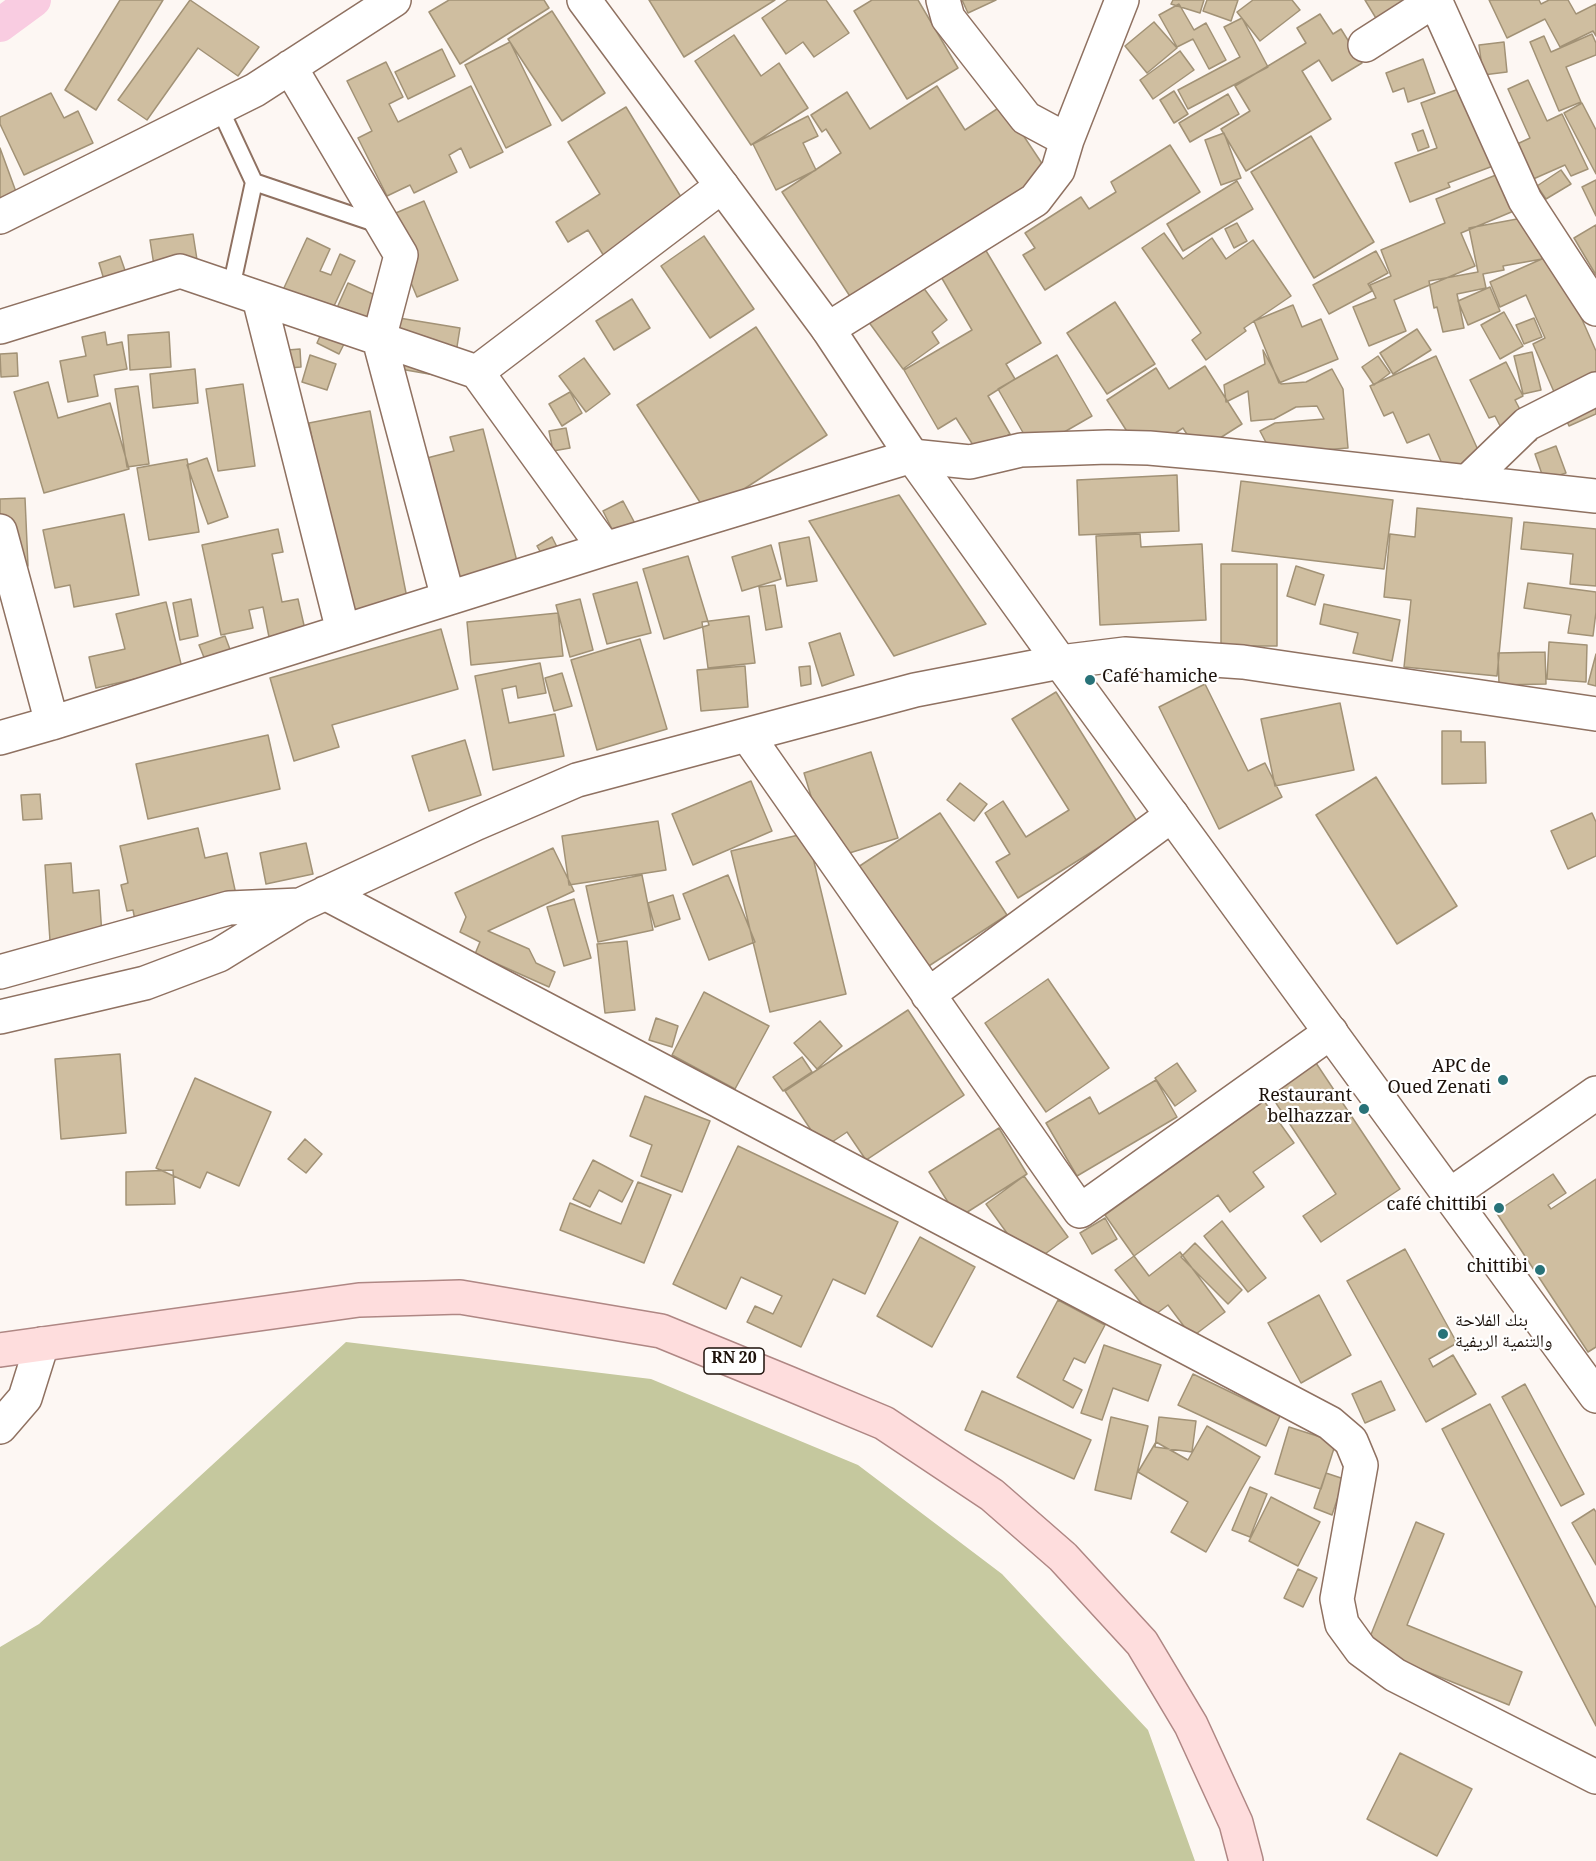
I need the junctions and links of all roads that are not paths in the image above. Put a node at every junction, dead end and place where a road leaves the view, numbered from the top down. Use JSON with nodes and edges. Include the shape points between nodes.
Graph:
{"nodes":[{"id":1,"x":394,"y":0,"type":"edge"},
{"id":2,"x":585,"y":0,"type":"edge"},
{"id":3,"x":943,"y":0,"type":"edge"},
{"id":4,"x":1122,"y":0,"type":"edge"},
{"id":5,"x":1435,"y":0,"type":"edge"},
{"id":6,"x":1365,"y":45,"type":"dead end"},
{"id":7,"x":290,"y":67,"type":"junction"},
{"id":8,"x":219,"y":107,"type":"junction"},
{"id":9,"x":1067,"y":140,"type":"junction"},
{"id":10,"x":254,"y":182,"type":"junction"},
{"id":11,"x":722,"y":186,"type":"junction"},
{"id":12,"x":0,"y":218,"type":"edge"},
{"id":13,"x":385,"y":226,"type":"junction"},
{"id":14,"x":245,"y":293,"type":"junction"},
{"id":15,"x":1596,"y":309,"type":"edge"},
{"id":16,"x":0,"y":327,"type":"edge"},
{"id":17,"x":828,"y":329,"type":"junction"},
{"id":18,"x":380,"y":339,"type":"junction"},
{"id":19,"x":477,"y":372,"type":"junction"},
{"id":20,"x":1596,"y":389,"type":"edge"},
{"id":21,"x":912,"y":456,"type":"junction"},
{"id":22,"x":1467,"y":482,"type":"junction"},
{"id":23,"x":1596,"y":496,"type":"edge"},
{"id":24,"x":0,"y":531,"type":"edge"},
{"id":25,"x":605,"y":549,"type":"junction"},
{"id":26,"x":448,"y":598,"type":"junction"},
{"id":27,"x":343,"y":631,"type":"junction"},
{"id":28,"x":1060,"y":662,"type":"junction"},
{"id":29,"x":1596,"y":714,"type":"edge"},
{"id":30,"x":52,"y":723,"type":"junction"},
{"id":31,"x":747,"y":735,"type":"junction"},
{"id":32,"x":0,"y":738,"type":"edge"},
{"id":33,"x":1172,"y":815,"type":"junction"},
{"id":34,"x":312,"y":899,"type":"junction"},
{"id":35,"x":0,"y":972,"type":"edge"},
{"id":36,"x":928,"y":995,"type":"junction"},
{"id":37,"x":0,"y":1017,"type":"edge"},
{"id":38,"x":1331,"y":1032,"type":"junction"},
{"id":39,"x":1596,"y":1093,"type":"edge"},
{"id":40,"x":1450,"y":1195,"type":"junction"},
{"id":41,"x":42,"y":1344,"type":"junction"},
{"id":42,"x":0,"y":1350,"type":"edge"},
{"id":43,"x":1592,"y":1382,"type":"edge"},
{"id":44,"x":0,"y":1427,"type":"edge"},
{"id":45,"x":1596,"y":1777,"type":"edge"},
{"id":46,"x":1246,"y":1861,"type":"edge"}],
"edges":[{"from":1,"to":7,"type":"street"},
{"from":2,"to":11,"type":"street"},
{"from":3,"to":9,"type":"street","via":[[948,18],[1026,118]]},
{"from":4,"to":9,"type":"street"},
{"from":5,"to":6,"type":"street"},
{"from":5,"to":15,"type":"street","via":[[1525,200]]},
{"from":7,"to":8,"type":"street"},
{"from":7,"to":13,"type":"street"},
{"from":8,"to":10,"type":"lane"},
{"from":8,"to":12,"type":"street"},
{"from":9,"to":17,"type":"street","via":[[1058,170],[1035,200]]},
{"from":10,"to":13,"type":"lane"},
{"from":10,"to":14,"type":"lane"},
{"from":11,"to":17,"type":"street"},
{"from":11,"to":19,"type":"street"},
{"from":13,"to":18,"type":"street","via":[[401,255]]},
{"from":14,"to":16,"type":"street","via":[[180,271]]},
{"from":14,"to":18,"type":"street"},
{"from":14,"to":27,"type":"street"},
{"from":17,"to":21,"type":"street"},
{"from":18,"to":19,"type":"street"},
{"from":18,"to":26,"type":"street"},
{"from":19,"to":25,"type":"street"},
{"from":20,"to":22,"type":"street","via":[[1527,424]]},
{"from":21,"to":22,"type":"street","via":[[970,462],[1021,450],[1149,448]]},
{"from":21,"to":25,"type":"street"},
{"from":21,"to":28,"type":"street"},
{"from":22,"to":23,"type":"street"},
{"from":24,"to":30,"type":"street"},
{"from":25,"to":26,"type":"street"},
{"from":26,"to":27,"type":"street"},
{"from":27,"to":30,"type":"street"},
{"from":28,"to":29,"type":"street","via":[[1125,654],[1243,662]]},
{"from":28,"to":31,"type":"street","via":[[915,690]]},
{"from":28,"to":33,"type":"street"},
{"from":30,"to":32,"type":"street"},
{"from":31,"to":34,"type":"street","via":[[577,780]]},
{"from":31,"to":36,"type":"street"},
{"from":33,"to":36,"type":"street"},
{"from":33,"to":38,"type":"street"},
{"from":34,"to":35,"type":"street","via":[[229,908]]},
{"from":34,"to":37,"type":"street","via":[[219,955],[188,967],[145,982]]},
{"from":34,"to":45,"type":"street","via":[[1330,1423],[1351,1441],[1361,1465],[1337,1599],[1342,1623],[1361,1650],[1395,1675]]},
{"from":36,"to":38,"type":"street","via":[[1080,1211]]},
{"from":38,"to":40,"type":"street"},
{"from":39,"to":40,"type":"street"},
{"from":40,"to":43,"type":"street"},
{"from":41,"to":42,"type":"main road","number":"RN 20"},
{"from":41,"to":44,"type":"street","via":[[25,1398]]},
{"from":41,"to":46,"type":"main road","number":"RN 20","via":[[359,1300],[460,1297],[661,1331],[884,1423],[992,1495],[1063,1557],[1142,1643],[1191,1725],[1236,1822]]}]}
